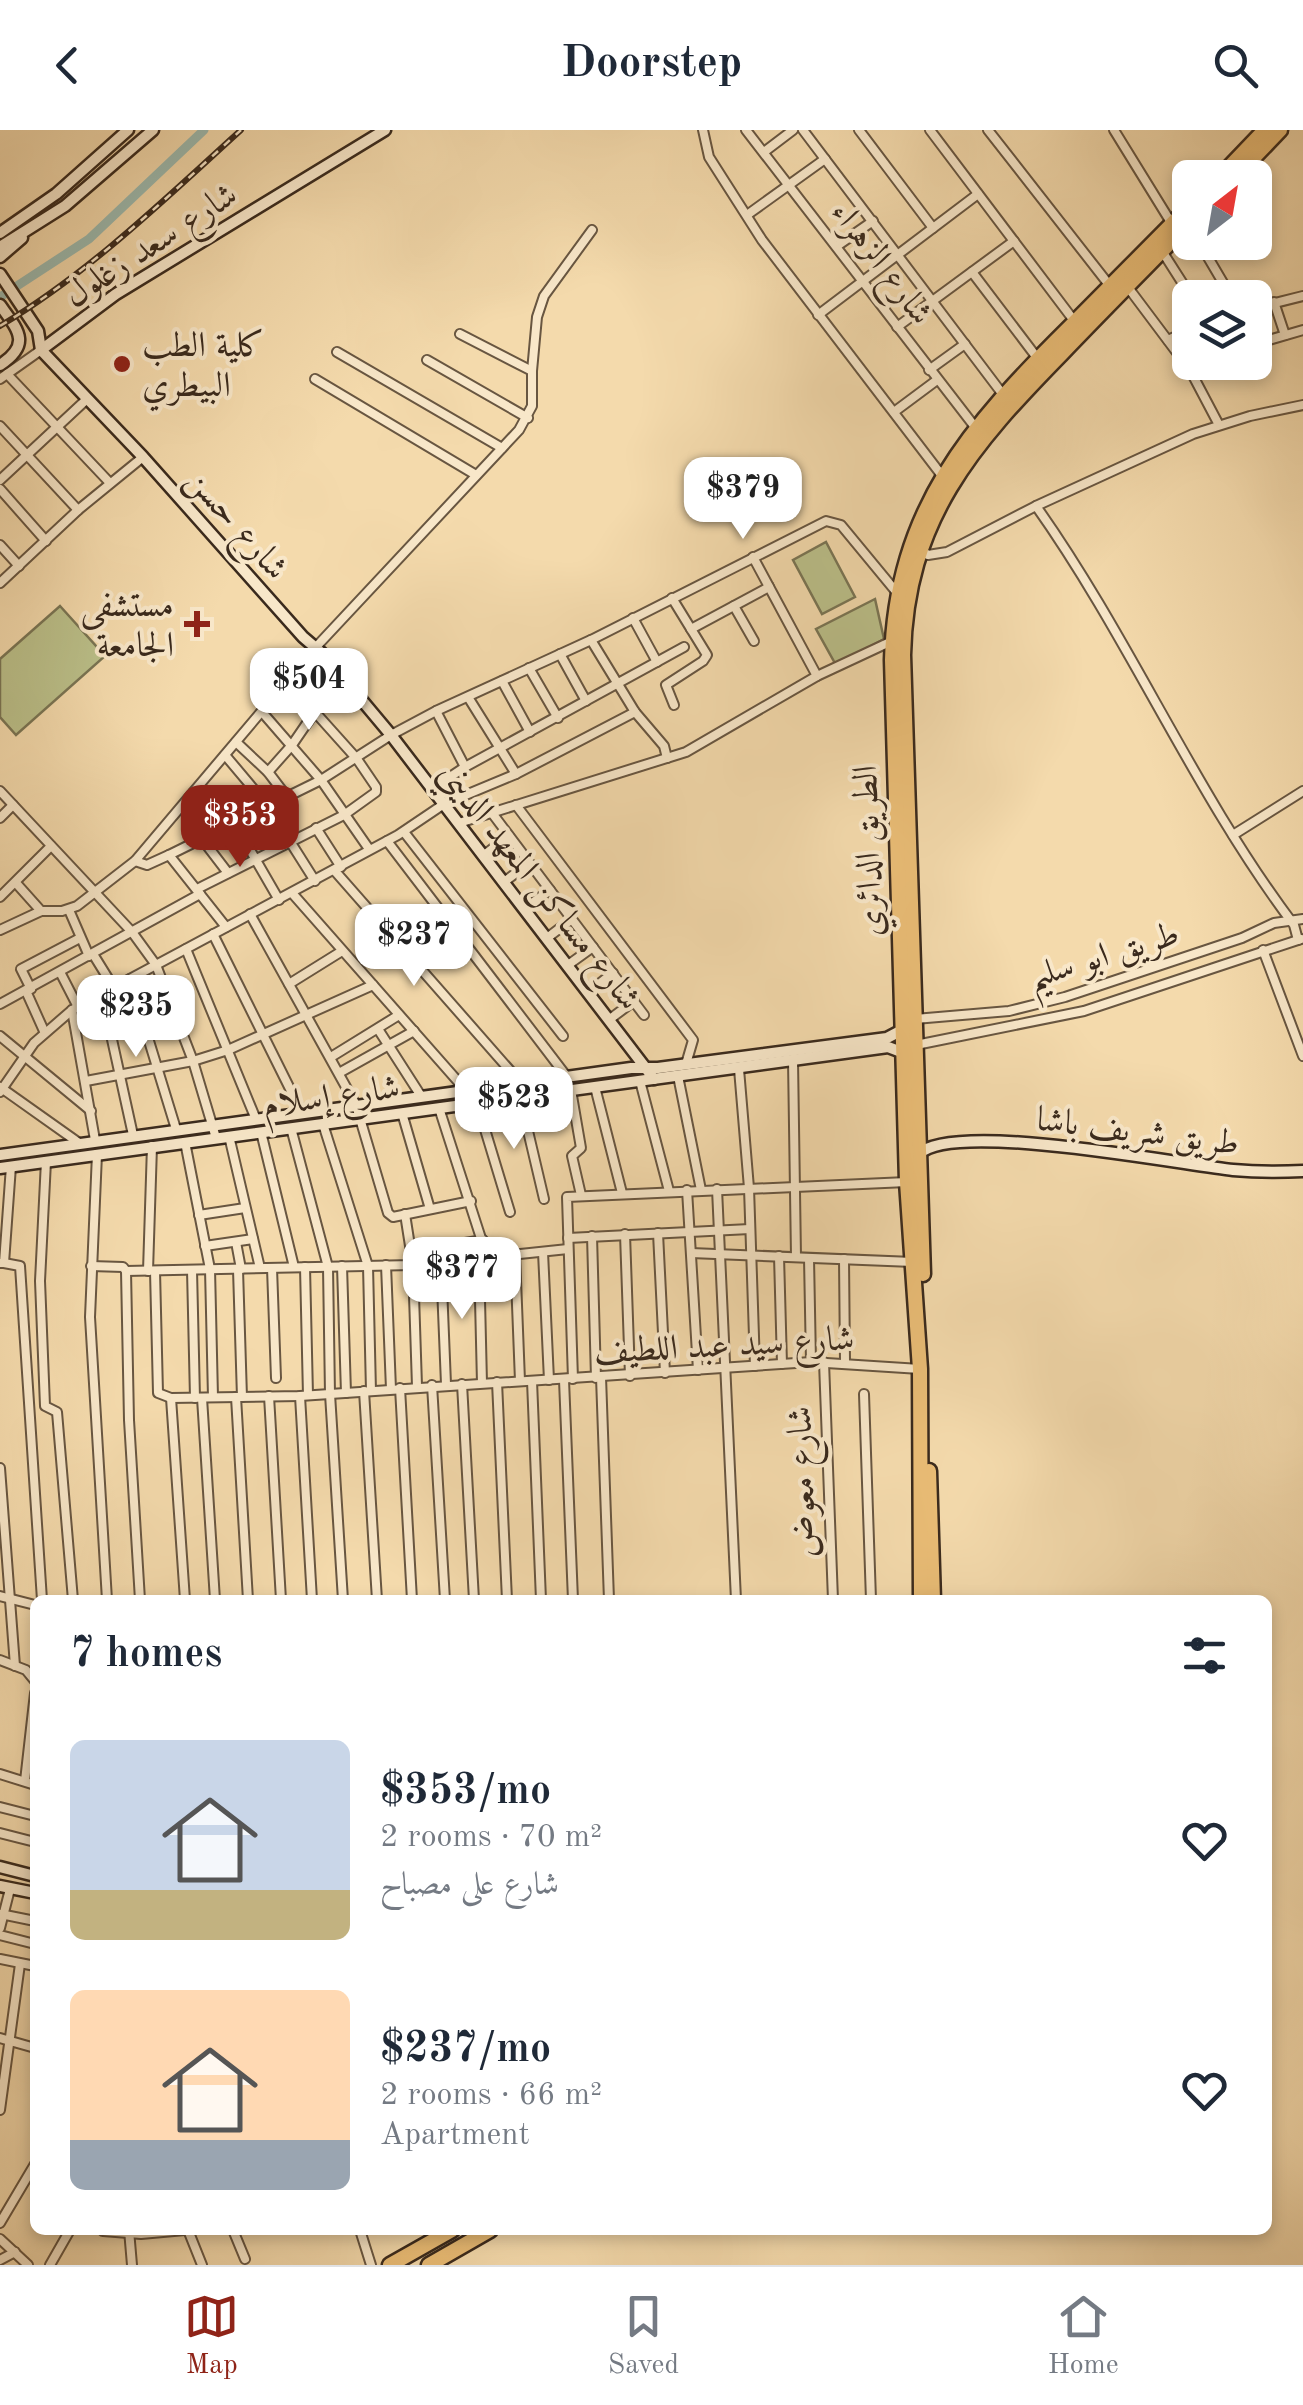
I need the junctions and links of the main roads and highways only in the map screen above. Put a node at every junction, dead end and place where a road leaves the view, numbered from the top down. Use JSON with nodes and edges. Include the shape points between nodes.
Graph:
{"nodes":[{"id":1,"x":1265,"y":130,"type":"edge"},
{"id":2,"x":1280,"y":130,"type":"edge"},
{"id":3,"x":1236,"y":160,"type":"edge"},
{"id":4,"x":1251,"y":160,"type":"edge"},
{"id":5,"x":1172,"y":236,"type":"edge"},
{"id":6,"x":1172,"y":239,"type":"edge"},
{"id":7,"x":1020,"y":388,"type":"junction"},
{"id":8,"x":914,"y":559,"type":"junction"},
{"id":9,"x":902,"y":586,"type":"junction"},
{"id":10,"x":906,"y":914,"type":"junction"},
{"id":11,"x":911,"y":1050,"type":"junction"},
{"id":12,"x":914,"y":1187,"type":"junction"},
{"id":13,"x":921,"y":1595,"type":"edge"},
{"id":14,"x":933,"y":1595,"type":"edge"},
{"id":15,"x":434,"y":2235,"type":"edge"},
{"id":16,"x":481,"y":2235,"type":"edge"},
{"id":17,"x":390,"y":2265,"type":"edge"},
{"id":18,"x":429,"y":2265,"type":"edge"}],
"edges":[{"from":1,"to":3,"type":"highway"},
{"from":2,"to":4,"type":"highway"},
{"from":5,"to":7,"type":"highway","name":"الطريق الدائري","via":[[1110,286],[1038,359]]},
{"from":6,"to":7,"type":"highway","name":"الطريق الدائري"},
{"from":7,"to":8,"type":"highway","name":"الطريق الدائري","via":[[966,460]]},
{"from":7,"to":8,"type":"highway","name":"الطريق الدائري","via":[[975,427],[943,477],[915,534]]},
{"from":8,"to":9,"type":"highway","name":"الطريق الدائري"},
{"from":9,"to":10,"type":"highway","name":"الطريق الدائري"},
{"from":9,"to":10,"type":"highway","name":"الطريق الدائري","via":[[892,641]]},
{"from":10,"to":11,"type":"highway","name":"الطريق الدائري"},
{"from":11,"to":12,"type":"highway","name":"الطريق الدائري"},
{"from":11,"to":12,"type":"highway","name":"الطريق الدائري","via":[[920,1154]]},
{"from":12,"to":13,"type":"highway","name":"الطريق الدائري"},
{"from":12,"to":14,"type":"highway","name":"الطريق الدائري"},
{"from":15,"to":17,"type":"highway"},
{"from":16,"to":18,"type":"highway"}]}
